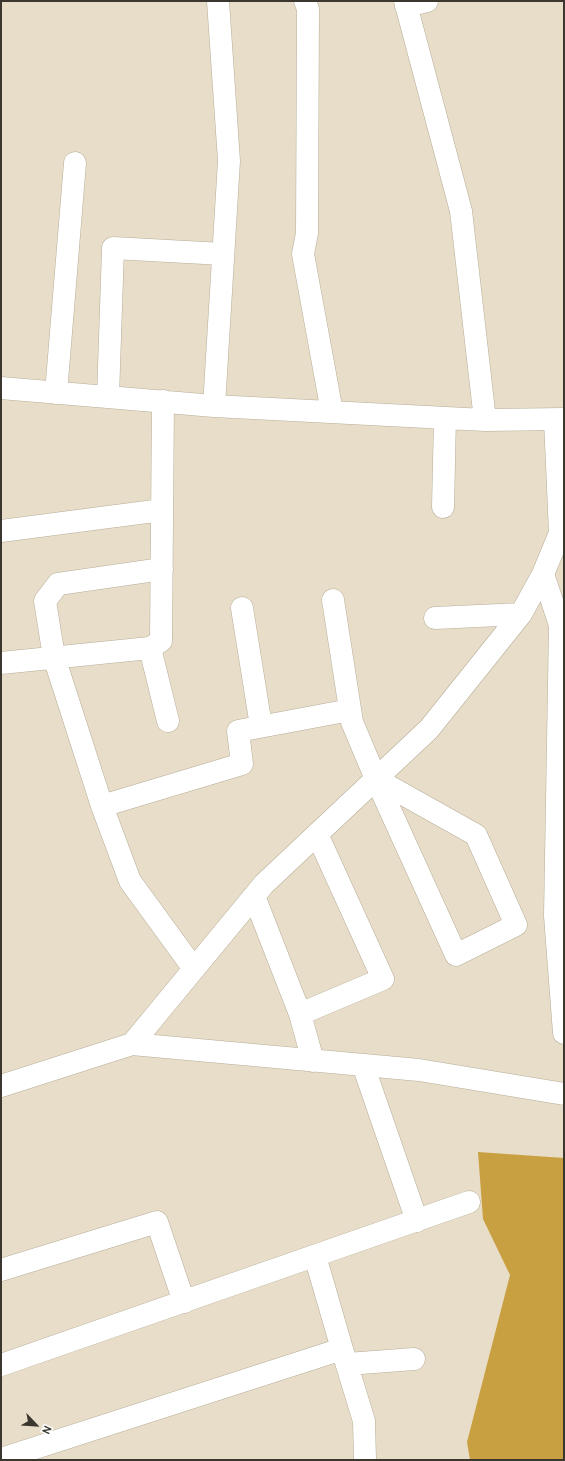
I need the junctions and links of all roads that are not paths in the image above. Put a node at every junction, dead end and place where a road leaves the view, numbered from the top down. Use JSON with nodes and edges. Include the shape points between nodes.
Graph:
{"nodes":[{"id":1,"x":218,"y":1,"type":"edge"},
{"id":2,"x":305,"y":1,"type":"edge"},
{"id":3,"x":428,"y":1,"type":"edge"},
{"id":4,"x":405,"y":4,"type":"edge"},
{"id":5,"x":75,"y":163,"type":"dead end"},
{"id":6,"x":223,"y":254,"type":"junction"},
{"id":7,"x":1,"y":388,"type":"edge"},
{"id":8,"x":56,"y":393,"type":"junction"},
{"id":9,"x":108,"y":397,"type":"junction"},
{"id":10,"x":163,"y":401,"type":"junction"},
{"id":11,"x":214,"y":406,"type":"junction"},
{"id":12,"x":332,"y":412,"type":"junction"},
{"id":13,"x":445,"y":418,"type":"junction"},
{"id":14,"x":485,"y":420,"type":"junction"},
{"id":15,"x":560,"y":420,"type":"edge"},
{"id":16,"x":443,"y":507,"type":"dead end"},
{"id":17,"x":162,"y":510,"type":"junction"},
{"id":18,"x":1,"y":531,"type":"edge"},
{"id":19,"x":162,"y":569,"type":"junction"},
{"id":20,"x":543,"y":574,"type":"junction"},
{"id":21,"x":333,"y":600,"type":"dead end"},
{"id":22,"x":242,"y":608,"type":"dead end"},
{"id":23,"x":521,"y":614,"type":"junction"},
{"id":24,"x":435,"y":618,"type":"dead end"},
{"id":25,"x":150,"y":648,"type":"junction"},
{"id":26,"x":54,"y":657,"type":"junction"},
{"id":27,"x":1,"y":662,"type":"edge"},
{"id":28,"x":350,"y":710,"type":"junction"},
{"id":29,"x":168,"y":721,"type":"dead end"},
{"id":30,"x":261,"y":726,"type":"junction"},
{"id":31,"x":561,"y":746,"type":"edge"},
{"id":32,"x":376,"y":779,"type":"junction"},
{"id":33,"x":102,"y":806,"type":"junction"},
{"id":34,"x":317,"y":834,"type":"junction"},
{"id":35,"x":254,"y":896,"type":"junction"},
{"id":36,"x":561,"y":958,"type":"edge"},
{"id":37,"x":194,"y":969,"type":"junction"},
{"id":38,"x":300,"y":1014,"type":"junction"},
{"id":39,"x":564,"y":1034,"type":"edge"},
{"id":40,"x":132,"y":1044,"type":"junction"},
{"id":41,"x":313,"y":1060,"type":"junction"},
{"id":42,"x":363,"y":1065,"type":"junction"},
{"id":43,"x":1,"y":1086,"type":"edge"},
{"id":44,"x":564,"y":1094,"type":"edge"},
{"id":45,"x":469,"y":1202,"type":"dead end"},
{"id":46,"x":417,"y":1221,"type":"junction"},
{"id":47,"x":315,"y":1256,"type":"junction"},
{"id":48,"x":1,"y":1270,"type":"edge"},
{"id":49,"x":184,"y":1302,"type":"junction"},
{"id":50,"x":344,"y":1356,"type":"junction"},
{"id":51,"x":414,"y":1359,"type":"dead end"},
{"id":52,"x":1,"y":1365,"type":"edge"},
{"id":53,"x":1,"y":1459,"type":"edge"},
{"id":54,"x":364,"y":1460,"type":"edge"}],
"edges":[{"from":1,"to":6,"type":"street","via":[[229,161]]},
{"from":2,"to":12,"type":"street","via":[[308,9],[307,233],[303,254]]},
{"from":3,"to":4,"type":"street"},
{"from":4,"to":14,"type":"street","via":[[461,211]]},
{"from":5,"to":8,"type":"street"},
{"from":6,"to":9,"type":"street","via":[[113,248]]},
{"from":6,"to":11,"type":"street"},
{"from":7,"to":8,"type":"street"},
{"from":8,"to":9,"type":"street"},
{"from":9,"to":10,"type":"street"},
{"from":10,"to":11,"type":"street"},
{"from":10,"to":17,"type":"street"},
{"from":11,"to":12,"type":"street"},
{"from":12,"to":13,"type":"street"},
{"from":13,"to":14,"type":"street"},
{"from":13,"to":16,"type":"street"},
{"from":14,"to":15,"type":"street"},
{"from":15,"to":20,"type":"street","via":[[560,533]]},
{"from":17,"to":18,"type":"street"},
{"from":17,"to":19,"type":"street"},
{"from":19,"to":25,"type":"street","via":[[161,641]]},
{"from":19,"to":26,"type":"street","via":[[58,584],[45,601]]},
{"from":20,"to":23,"type":"street"},
{"from":20,"to":31,"type":"street","via":[[560,625]]},
{"from":21,"to":28,"type":"street"},
{"from":22,"to":30,"type":"street"},
{"from":23,"to":24,"type":"street"},
{"from":23,"to":32,"type":"street","via":[[429,729]]},
{"from":25,"to":26,"type":"street"},
{"from":25,"to":29,"type":"street"},
{"from":26,"to":27,"type":"street"},
{"from":26,"to":33,"type":"street"},
{"from":28,"to":30,"type":"street"},
{"from":28,"to":32,"type":"street","via":[[352,722]]},
{"from":30,"to":33,"type":"street","via":[[238,731],[242,764]]},
{"from":31,"to":36,"type":"street","via":[[555,916]]},
{"from":32,"to":32,"type":"street","via":[[476,835],[516,925],[456,955]]},
{"from":32,"to":34,"type":"street"},
{"from":33,"to":37,"type":"street","via":[[130,880]]},
{"from":34,"to":35,"type":"street"},
{"from":34,"to":38,"type":"street","via":[[383,979]]},
{"from":35,"to":37,"type":"street"},
{"from":35,"to":38,"type":"street"},
{"from":36,"to":39,"type":"street"},
{"from":37,"to":40,"type":"street"},
{"from":38,"to":41,"type":"street"},
{"from":40,"to":41,"type":"street"},
{"from":40,"to":43,"type":"street"},
{"from":41,"to":42,"type":"street"},
{"from":42,"to":44,"type":"street","via":[[419,1070]]},
{"from":42,"to":46,"type":"street"},
{"from":45,"to":46,"type":"street"},
{"from":46,"to":47,"type":"street"},
{"from":47,"to":49,"type":"street"},
{"from":47,"to":50,"type":"street"},
{"from":48,"to":49,"type":"street","via":[[157,1222]]},
{"from":49,"to":52,"type":"street"},
{"from":50,"to":51,"type":"street"},
{"from":50,"to":53,"type":"street"},
{"from":50,"to":54,"type":"street","via":[[364,1421]]}]}
